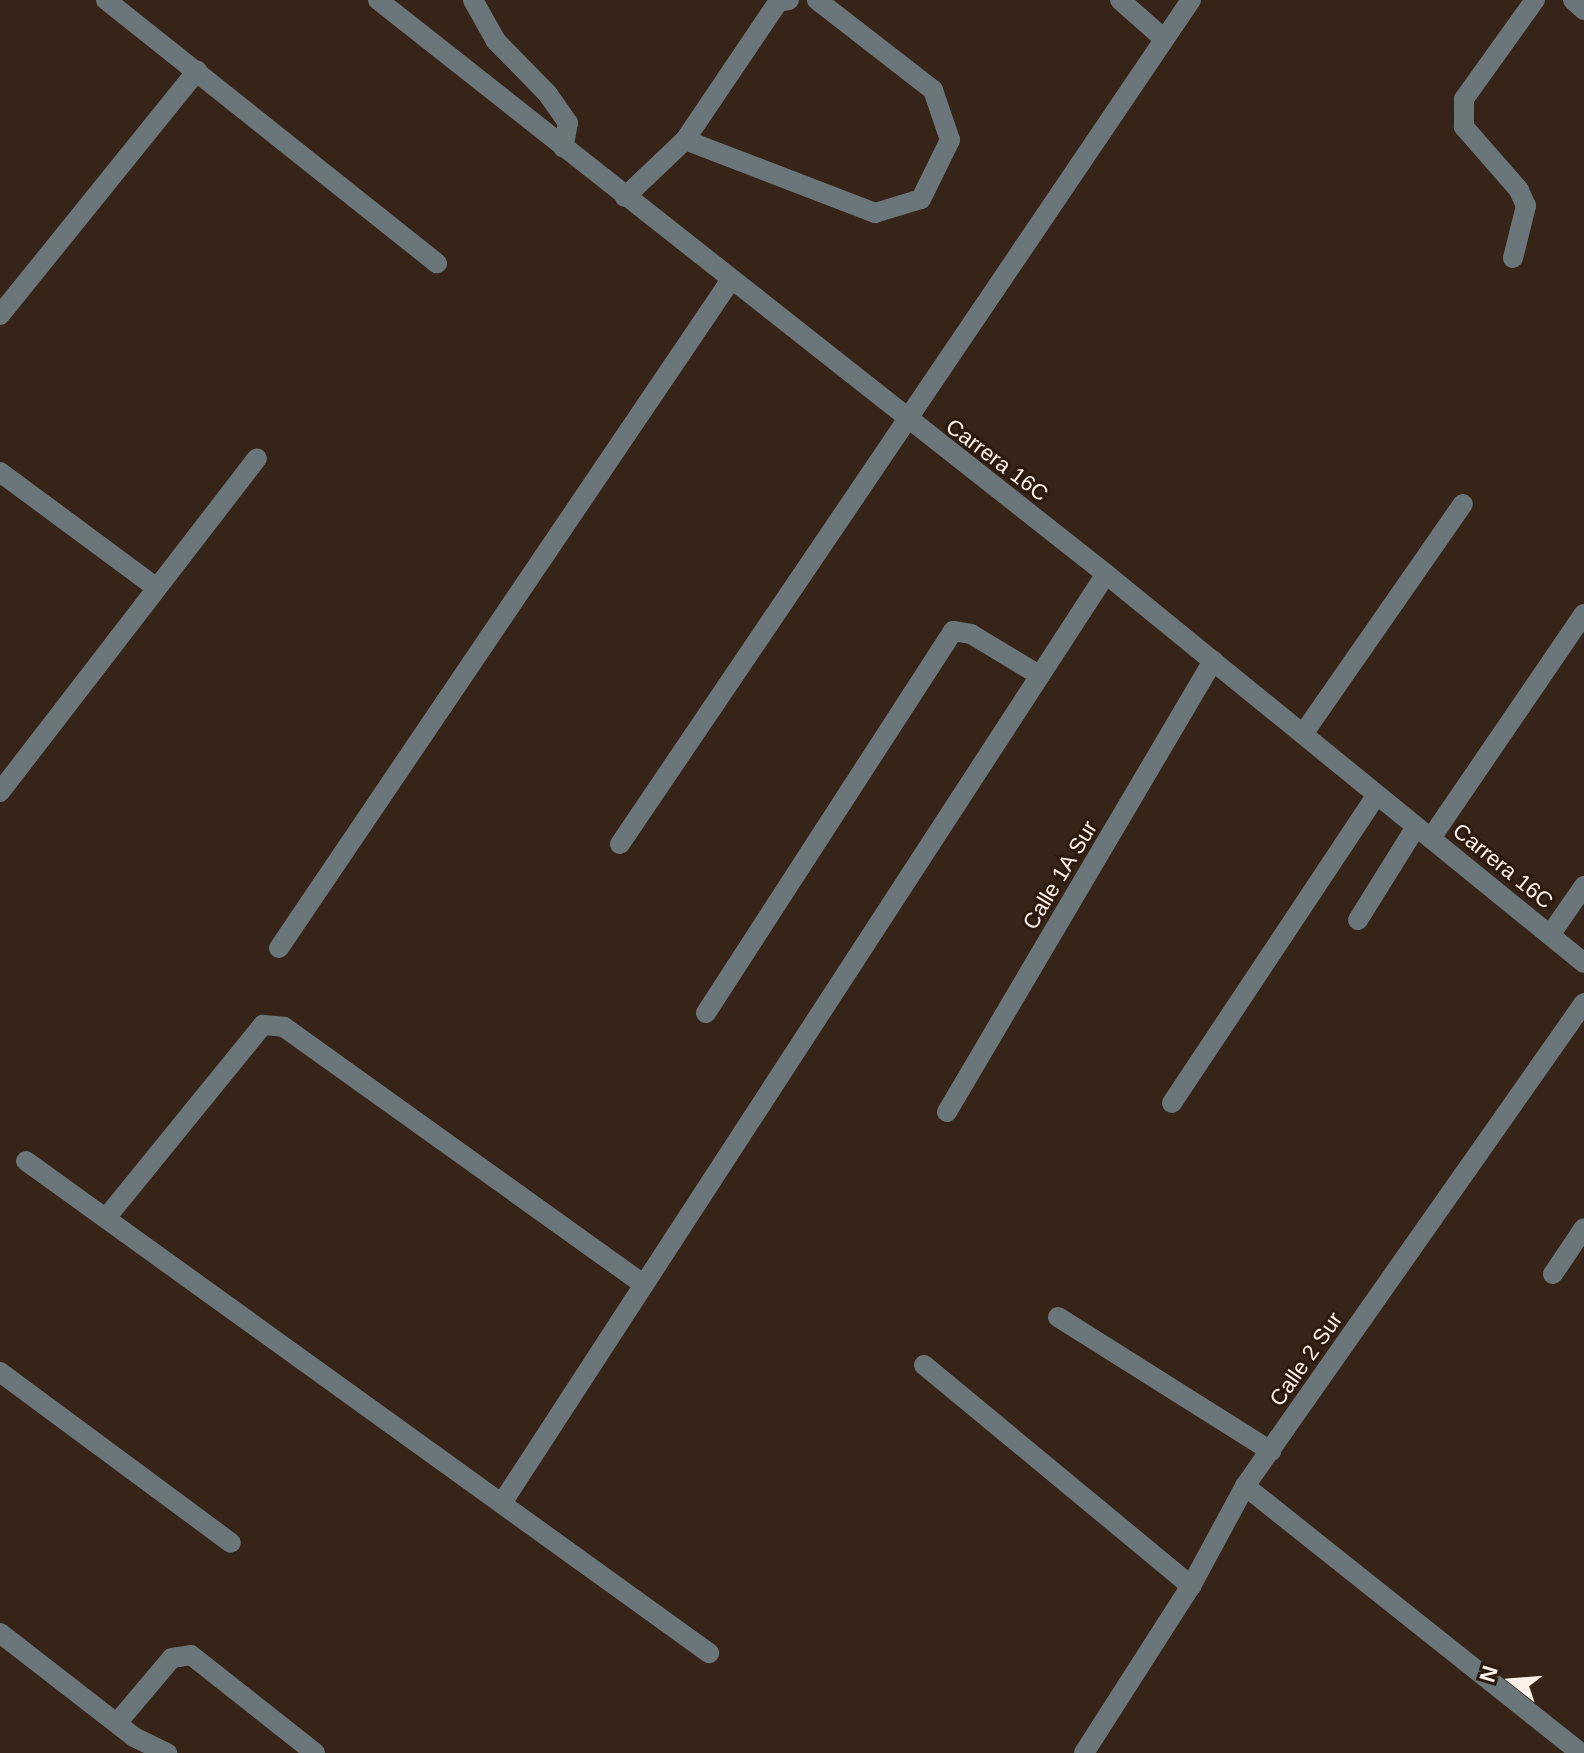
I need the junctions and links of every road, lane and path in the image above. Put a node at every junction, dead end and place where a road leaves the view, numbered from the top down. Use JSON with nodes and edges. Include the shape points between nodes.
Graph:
{"nodes":[{"id":1,"x":106,"y":0,"type":"edge"},
{"id":2,"x":378,"y":0,"type":"edge"},
{"id":3,"x":473,"y":0,"type":"edge"},
{"id":4,"x":789,"y":0,"type":"edge"},
{"id":5,"x":817,"y":0,"type":"edge"},
{"id":6,"x":1120,"y":0,"type":"edge"},
{"id":7,"x":1191,"y":0,"type":"edge"},
{"id":8,"x":1535,"y":0,"type":"edge"},
{"id":9,"x":1573,"y":0,"type":"edge"},
{"id":10,"x":1584,"y":10,"type":"edge"},
{"id":11,"x":1163,"y":38,"type":"junction"},
{"id":12,"x":197,"y":71,"type":"junction"},
{"id":13,"x":685,"y":140,"type":"junction"},
{"id":14,"x":563,"y":148,"type":"junction"},
{"id":15,"x":625,"y":197,"type":"junction"},
{"id":16,"x":1513,"y":258,"type":"dead end"},
{"id":17,"x":437,"y":263,"type":"dead end"},
{"id":18,"x":730,"y":281,"type":"junction"},
{"id":19,"x":0,"y":315,"type":"edge"},
{"id":20,"x":908,"y":423,"type":"junction"},
{"id":21,"x":257,"y":458,"type":"dead end"},
{"id":22,"x":0,"y":472,"type":"edge"},
{"id":23,"x":1463,"y":504,"type":"dead end"},
{"id":24,"x":1106,"y":574,"type":"junction"},
{"id":25,"x":157,"y":588,"type":"junction"},
{"id":26,"x":1584,"y":614,"type":"edge"},
{"id":27,"x":1213,"y":661,"type":"junction"},
{"id":28,"x":1039,"y":675,"type":"junction"},
{"id":29,"x":1303,"y":734,"type":"junction"},
{"id":30,"x":0,"y":792,"type":"edge"},
{"id":31,"x":1377,"y":795,"type":"junction"},
{"id":32,"x":1424,"y":833,"type":"junction"},
{"id":33,"x":620,"y":844,"type":"dead end"},
{"id":34,"x":1584,"y":886,"type":"edge"},
{"id":35,"x":1358,"y":920,"type":"dead end"},
{"id":36,"x":1550,"y":935,"type":"junction"},
{"id":37,"x":279,"y":948,"type":"dead end"},
{"id":38,"x":1584,"y":963,"type":"edge"},
{"id":39,"x":1582,"y":1011,"type":"edge"},
{"id":40,"x":706,"y":1013,"type":"dead end"},
{"id":41,"x":1172,"y":1103,"type":"dead end"},
{"id":42,"x":947,"y":1112,"type":"dead end"},
{"id":43,"x":26,"y":1161,"type":"dead end"},
{"id":44,"x":106,"y":1218,"type":"junction"},
{"id":45,"x":1584,"y":1228,"type":"edge"},
{"id":46,"x":1553,"y":1274,"type":"dead end"},
{"id":47,"x":642,"y":1283,"type":"junction"},
{"id":48,"x":1058,"y":1317,"type":"dead end"},
{"id":49,"x":924,"y":1365,"type":"dead end"},
{"id":50,"x":0,"y":1372,"type":"edge"},
{"id":51,"x":1271,"y":1451,"type":"junction"},
{"id":52,"x":1245,"y":1486,"type":"junction"},
{"id":53,"x":502,"y":1503,"type":"junction"},
{"id":54,"x":231,"y":1543,"type":"dead end"},
{"id":55,"x":1191,"y":1586,"type":"junction"},
{"id":56,"x":0,"y":1633,"type":"edge"},
{"id":57,"x":709,"y":1653,"type":"dead end"},
{"id":58,"x":117,"y":1723,"type":"junction"},
{"id":59,"x":167,"y":1753,"type":"edge"},
{"id":60,"x":315,"y":1753,"type":"edge"},
{"id":61,"x":1084,"y":1753,"type":"edge"},
{"id":62,"x":1581,"y":1753,"type":"edge"}],
"edges":[{"from":1,"to":12,"type":"street"},
{"from":2,"to":14,"type":"street","name":"Carrera 16C"},
{"from":3,"to":14,"type":"street","via":[[496,41],[547,93],[568,123]]},
{"from":4,"to":13,"type":"street","via":[[778,2],[769,14]]},
{"from":5,"to":13,"type":"street","via":[[933,90],[950,140],[921,199],[875,213]]},
{"from":6,"to":11,"type":"street"},
{"from":7,"to":11,"type":"street"},
{"from":8,"to":16,"type":"street","via":[[1464,99],[1464,127],[1519,190],[1526,206]]},
{"from":9,"to":10,"type":"street"},
{"from":11,"to":20,"type":"street"},
{"from":12,"to":17,"type":"street"},
{"from":12,"to":19,"type":"street"},
{"from":13,"to":15,"type":"street"},
{"from":14,"to":15,"type":"street","name":"Carrera 16C"},
{"from":15,"to":18,"type":"street","name":"Carrera 16C"},
{"from":18,"to":20,"type":"street","name":"Carrera 16C"},
{"from":18,"to":37,"type":"street"},
{"from":20,"to":24,"type":"street","name":"Carrera 16C"},
{"from":20,"to":33,"type":"street"},
{"from":21,"to":25,"type":"street"},
{"from":22,"to":25,"type":"street"},
{"from":23,"to":29,"type":"street"},
{"from":24,"to":27,"type":"street","name":"Carrera 16C"},
{"from":24,"to":28,"type":"street"},
{"from":25,"to":30,"type":"street"},
{"from":26,"to":32,"type":"street"},
{"from":27,"to":29,"type":"street","name":"Carrera 16C"},
{"from":27,"to":42,"type":"street","name":"Calle 1A Sur"},
{"from":28,"to":40,"type":"street","via":[[971,634],[953,631]]},
{"from":28,"to":47,"type":"street"},
{"from":29,"to":31,"type":"street","name":"Carrera 16C"},
{"from":31,"to":32,"type":"street","name":"Carrera 16C"},
{"from":31,"to":41,"type":"street"},
{"from":32,"to":35,"type":"street"},
{"from":32,"to":36,"type":"street","name":"Carrera 16C"},
{"from":34,"to":36,"type":"street"},
{"from":36,"to":38,"type":"street","name":"Carrera 16C"},
{"from":39,"to":51,"type":"street","name":"Calle 2 Sur"},
{"from":43,"to":44,"type":"street"},
{"from":44,"to":47,"type":"street","via":[[263,1025],[284,1027]]},
{"from":44,"to":53,"type":"street"},
{"from":45,"to":46,"type":"street"},
{"from":47,"to":53,"type":"street"},
{"from":48,"to":51,"type":"street"},
{"from":49,"to":55,"type":"street"},
{"from":50,"to":54,"type":"street"},
{"from":51,"to":52,"type":"street","name":"Calle 2 Sur"},
{"from":52,"to":55,"type":"street","name":"Calle 2 Sur"},
{"from":52,"to":62,"type":"street"},
{"from":53,"to":57,"type":"street"},
{"from":55,"to":61,"type":"street","name":"Calle 2 Sur"},
{"from":56,"to":58,"type":"street"},
{"from":58,"to":59,"type":"street"},
{"from":58,"to":60,"type":"street","via":[[172,1658],[191,1655]]}]}
